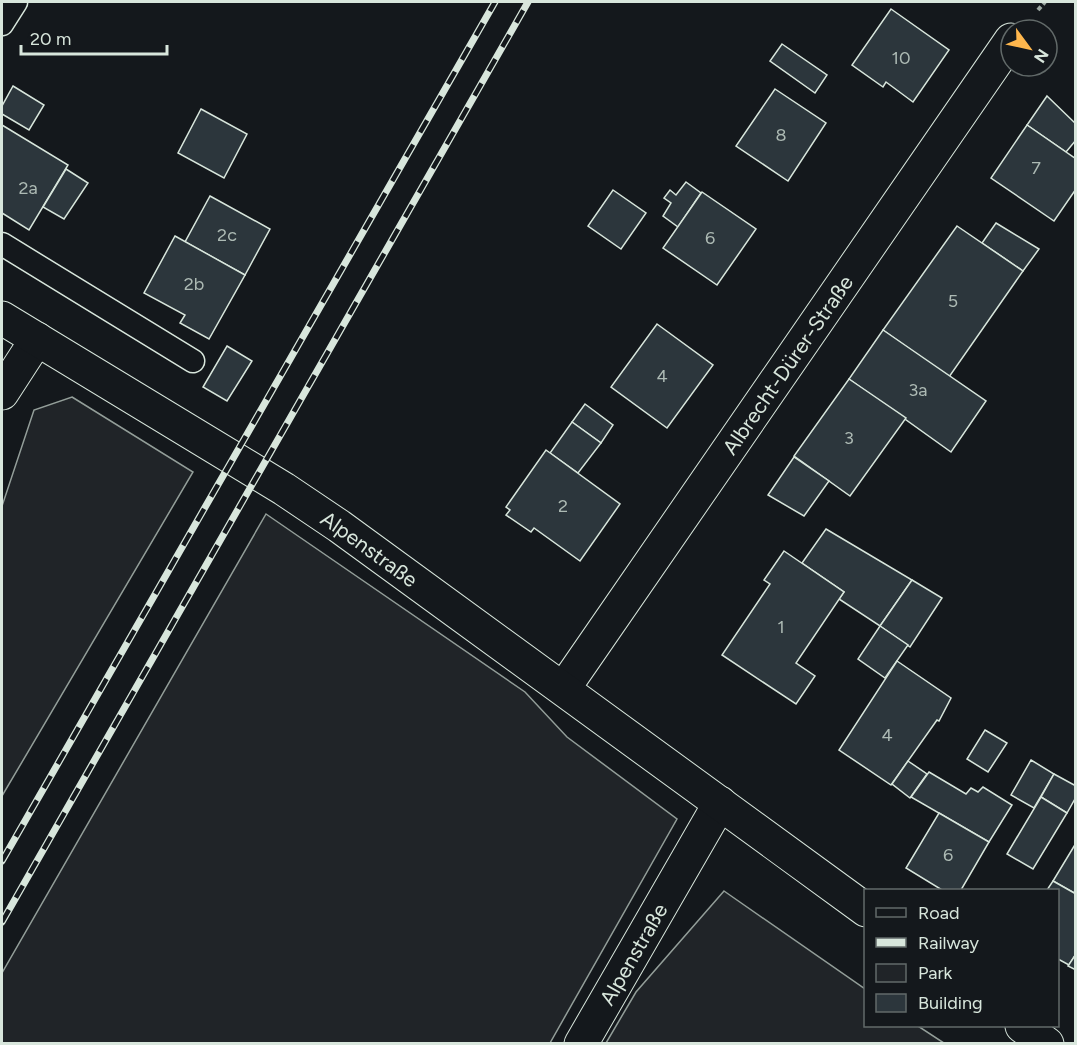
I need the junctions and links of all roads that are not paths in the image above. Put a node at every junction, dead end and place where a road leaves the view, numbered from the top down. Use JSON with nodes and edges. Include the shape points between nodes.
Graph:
{"nodes":[{"id":1,"x":16,"y":2,"type":"edge"},
{"id":2,"x":2,"y":24,"type":"edge"},
{"id":3,"x":999,"y":57,"type":"edge"},
{"id":4,"x":2,"y":244,"type":"edge"},
{"id":5,"x":2,"y":318,"type":"edge"},
{"id":6,"x":37,"y":339,"type":"junction"},
{"id":7,"x":193,"y":361,"type":"dead end"},
{"id":8,"x":2,"y":393,"type":"edge"},
{"id":9,"x":564,"y":688,"type":"junction"},
{"id":10,"x":720,"y":803,"type":"junction"},
{"id":11,"x":864,"y":909,"type":"edge"},
{"id":12,"x":1023,"y":1027,"type":"edge"},
{"id":13,"x":582,"y":1044,"type":"edge"},
{"id":14,"x":1047,"y":1044,"type":"edge"}],
"edges":[{"from":1,"to":2,"type":"lane"},
{"from":3,"to":9,"type":"street","name":"Albrecht-Dürer-Straße"},
{"from":4,"to":7,"type":"lane"},
{"from":5,"to":6,"type":"street","name":"Alpenstraße"},
{"from":6,"to":8,"type":"street"},
{"from":6,"to":9,"type":"street","name":"Alpenstraße","via":[[284,489]]},
{"from":9,"to":10,"type":"street","name":"Alpenstraße"},
{"from":10,"to":11,"type":"street","name":"Alpenstraße"},
{"from":10,"to":13,"type":"street","name":"Alpenstraße"},
{"from":12,"to":14,"type":"street"}]}
